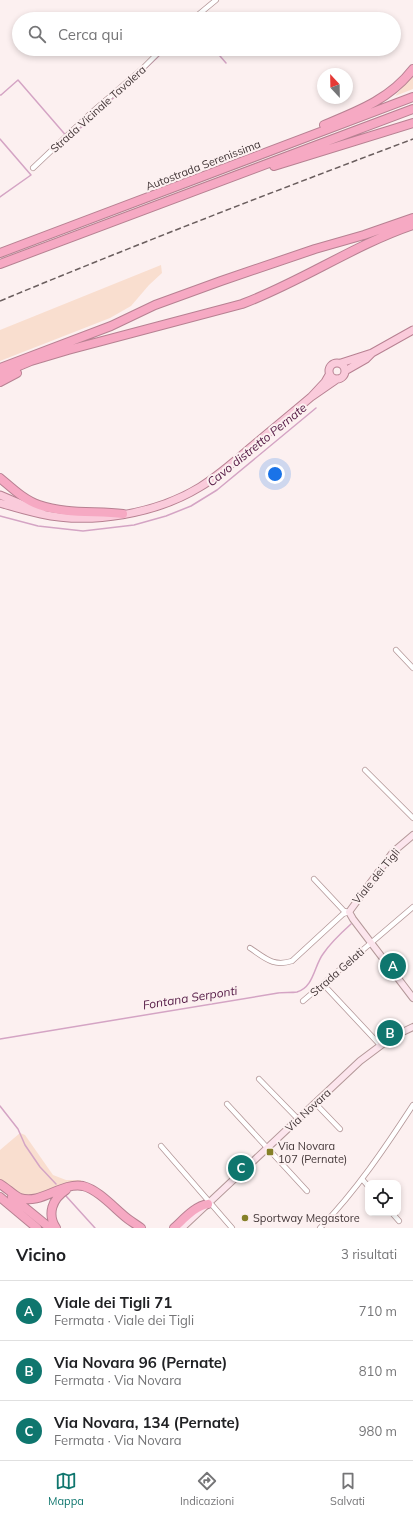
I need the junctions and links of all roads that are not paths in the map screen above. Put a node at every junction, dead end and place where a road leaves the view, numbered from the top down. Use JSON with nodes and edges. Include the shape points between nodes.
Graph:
{"nodes":[{"id":1,"x":216,"y":0,"type":"edge"},
{"id":2,"x":201,"y":12,"type":"edge"},
{"id":3,"x":155,"y":56,"type":"edge"},
{"id":4,"x":413,"y":69,"type":"edge"},
{"id":5,"x":413,"y":97,"type":"edge"},
{"id":6,"x":413,"y":109,"type":"edge"},
{"id":7,"x":413,"y":123,"type":"edge"},
{"id":8,"x":267,"y":152,"type":"junction"},
{"id":9,"x":33,"y":168,"type":"dead end"},
{"id":10,"x":247,"y":171,"type":"junction"},
{"id":11,"x":413,"y":218,"type":"edge"},
{"id":12,"x":413,"y":225,"type":"edge"},
{"id":13,"x":0,"y":253,"type":"edge"},
{"id":14,"x":0,"y":264,"type":"edge"},
{"id":15,"x":413,"y":330,"type":"edge"},
{"id":16,"x":68,"y":350,"type":"junction"},
{"id":17,"x":372,"y":353,"type":"junction"},
{"id":18,"x":341,"y":363,"type":"junction"},
{"id":19,"x":0,"y":368,"type":"edge"},
{"id":20,"x":345,"y":371,"type":"junction"},
{"id":21,"x":0,"y":374,"type":"edge"},
{"id":22,"x":329,"y":375,"type":"junction"},
{"id":23,"x":337,"y":379,"type":"junction"},
{"id":24,"x":0,"y":382,"type":"edge"},
{"id":25,"x":311,"y":397,"type":"junction"},
{"id":26,"x":0,"y":478,"type":"edge"},
{"id":27,"x":0,"y":494,"type":"edge"},
{"id":28,"x":0,"y":503,"type":"edge"},
{"id":29,"x":123,"y":514,"type":"junction"},
{"id":30,"x":396,"y":650,"type":"dead end"},
{"id":31,"x":413,"y":668,"type":"edge"},
{"id":32,"x":365,"y":770,"type":"dead end"},
{"id":33,"x":413,"y":818,"type":"edge"},
{"id":34,"x":413,"y":835,"type":"edge"},
{"id":35,"x":314,"y":879,"type":"dead end"},
{"id":36,"x":413,"y":907,"type":"edge"},
{"id":37,"x":349,"y":912,"type":"junction"},
{"id":38,"x":370,"y":943,"type":"junction"},
{"id":39,"x":250,"y":948,"type":"dead end"},
{"id":40,"x":323,"y":984,"type":"junction"},
{"id":41,"x":413,"y":998,"type":"edge"},
{"id":42,"x":303,"y":1001,"type":"dead end"},
{"id":43,"x":413,"y":1026,"type":"edge"},
{"id":44,"x":380,"y":1045,"type":"junction"},
{"id":45,"x":259,"y":1079,"type":"dead end"},
{"id":46,"x":315,"y":1103,"type":"junction"},
{"id":47,"x":227,"y":1104,"type":"dead end"},
{"id":48,"x":413,"y":1105,"type":"edge"},
{"id":49,"x":298,"y":1119,"type":"junction"},
{"id":50,"x":340,"y":1129,"type":"dead end"},
{"id":51,"x":161,"y":1146,"type":"dead end"},
{"id":52,"x":268,"y":1147,"type":"junction"},
{"id":53,"x":362,"y":1179,"type":"junction"},
{"id":54,"x":365,"y":1182,"type":"edge"},
{"id":55,"x":0,"y":1185,"type":"edge"},
{"id":56,"x":76,"y":1186,"type":"junction"},
{"id":57,"x":307,"y":1191,"type":"dead end"},
{"id":58,"x":0,"y":1197,"type":"edge"},
{"id":59,"x":209,"y":1203,"type":"junction"},
{"id":60,"x":395,"y":1216,"type":"edge"},
{"id":61,"x":130,"y":1221,"type":"junction"},
{"id":62,"x":399,"y":1221,"type":"dead end"},
{"id":63,"x":37,"y":1228,"type":"edge"},
{"id":64,"x":50,"y":1228,"type":"edge"},
{"id":65,"x":56,"y":1228,"type":"edge"},
{"id":66,"x":135,"y":1228,"type":"edge"},
{"id":67,"x":141,"y":1228,"type":"edge"},
{"id":68,"x":174,"y":1228,"type":"edge"},
{"id":69,"x":182,"y":1228,"type":"edge"},
{"id":70,"x":232,"y":1228,"type":"edge"},
{"id":71,"x":320,"y":1228,"type":"edge"}],
"edges":[{"from":1,"to":2,"type":"street"},
{"from":3,"to":9,"type":"street","name":"Strada Vicinale Tavolera"},
{"from":4,"to":8,"type":"highway","via":[[398,86],[369,106],[294,137]]},
{"from":5,"to":8,"type":"highway","name":"Autostrada Serenissima"},
{"from":6,"to":10,"type":"highway","name":"Autostrada Serenissima"},
{"from":7,"to":10,"type":"highway","via":[[278,165]]},
{"from":8,"to":13,"type":"highway","name":"Autostrada Serenissima"},
{"from":10,"to":14,"type":"highway","name":"Autostrada Serenissima"},
{"from":11,"to":19,"type":"highway","via":[[221,281]]},
{"from":12,"to":16,"type":"highway","via":[[242,304]]},
{"from":15,"to":17,"type":"main road"},
{"from":16,"to":21,"type":"highway"},
{"from":16,"to":24,"type":"highway"},
{"from":17,"to":18,"type":"main road"},
{"from":17,"to":20,"type":"main road"},
{"from":18,"to":20,"type":"main road"},
{"from":18,"to":22,"type":"main road","via":[[331,364]]},
{"from":20,"to":23,"type":"main road","via":[[343,376]]},
{"from":22,"to":23,"type":"main road"},
{"from":22,"to":25,"type":"main road"},
{"from":23,"to":25,"type":"main road"},
{"from":25,"to":29,"type":"main road","via":[[213,479],[166,503]]},
{"from":26,"to":29,"type":"highway","via":[[20,495],[39,505],[73,511]]},
{"from":27,"to":29,"type":"main road","via":[[21,504],[61,514]]},
{"from":28,"to":29,"type":"main road","via":[[68,518]]},
{"from":30,"to":31,"type":"street"},
{"from":32,"to":33,"type":"street"},
{"from":34,"to":37,"type":"main road","name":"Viale dei Tigli","via":[[393,852]]},
{"from":35,"to":37,"type":"street","via":[[344,911]]},
{"from":36,"to":38,"type":"street","name":"Strada Gelati"},
{"from":37,"to":38,"type":"main road","name":"Viale dei Tigli"},
{"from":37,"to":39,"type":"street","via":[[343,914],[292,961],[283,964],[270,961]]},
{"from":38,"to":40,"type":"street","name":"Strada Gelati"},
{"from":38,"to":41,"type":"main road","name":"Viale dei Tigli"},
{"from":40,"to":42,"type":"street","name":"Strada Gelati"},
{"from":40,"to":44,"type":"street"},
{"from":43,"to":44,"type":"main road","name":"Via Novara"},
{"from":44,"to":46,"type":"main road","name":"Via Novara"},
{"from":45,"to":49,"type":"street"},
{"from":46,"to":49,"type":"main road","name":"Via Novara"},
{"from":46,"to":50,"type":"street"},
{"from":47,"to":52,"type":"street"},
{"from":48,"to":53,"type":"street"},
{"from":49,"to":52,"type":"main road","name":"Via Novara"},
{"from":51,"to":59,"type":"street"},
{"from":52,"to":57,"type":"street"},
{"from":52,"to":59,"type":"main road","name":"Via Novara"},
{"from":53,"to":54,"type":"street"},
{"from":53,"to":71,"type":"street"},
{"from":55,"to":56,"type":"highway","via":[[16,1196],[26,1199]]},
{"from":55,"to":64,"type":"highway"},
{"from":56,"to":61,"type":"highway","via":[[92,1190]]},
{"from":56,"to":65,"type":"highway","via":[[58,1196],[53,1204],[52,1218]]},
{"from":58,"to":63,"type":"highway"},
{"from":59,"to":68,"type":"highway","via":[[191,1212]]},
{"from":59,"to":69,"type":"main road","name":"Via Novara"},
{"from":59,"to":70,"type":"street"},
{"from":60,"to":62,"type":"street"},
{"from":61,"to":66,"type":"highway"},
{"from":61,"to":67,"type":"highway"}]}
